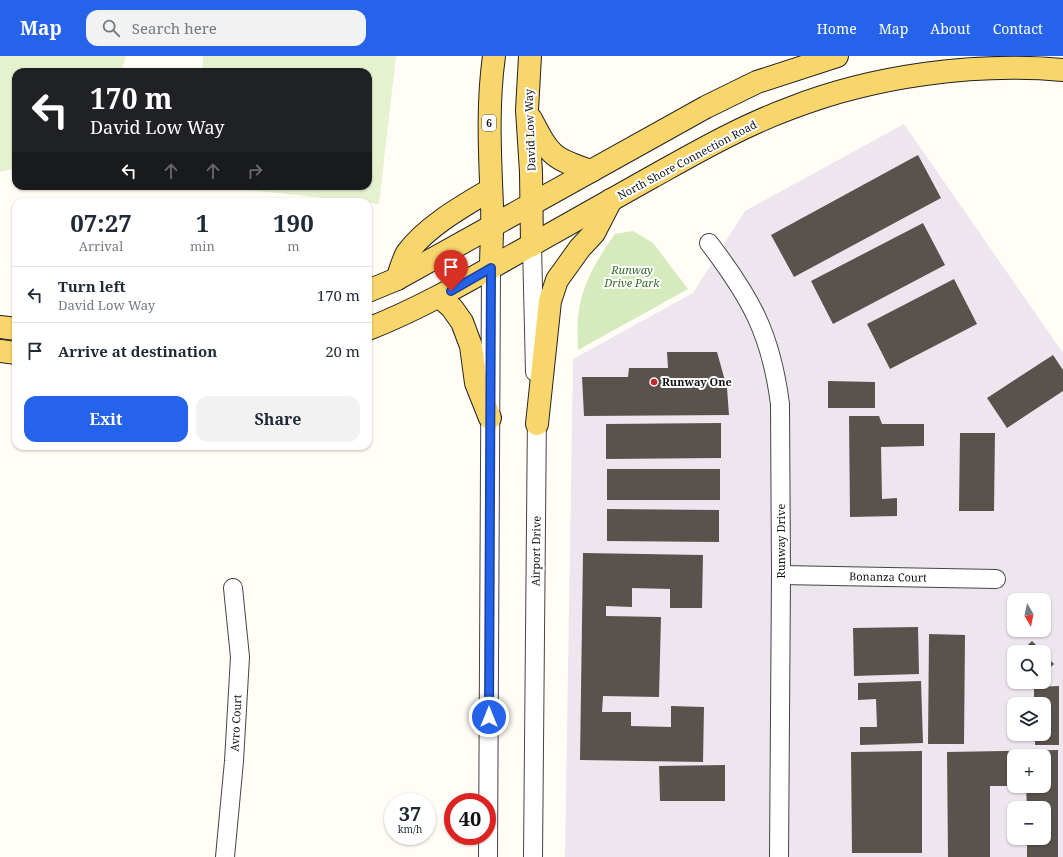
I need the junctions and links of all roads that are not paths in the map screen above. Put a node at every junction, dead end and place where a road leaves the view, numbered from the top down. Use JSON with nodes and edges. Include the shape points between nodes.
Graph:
{"nodes":[{"id":1,"x":494,"y":56,"type":"edge"},
{"id":2,"x":530,"y":56,"type":"edge"},
{"id":3,"x":837,"y":56,"type":"edge"},
{"id":4,"x":1063,"y":70,"type":"edge"},
{"id":5,"x":527,"y":110,"type":"junction"},
{"id":6,"x":591,"y":171,"type":"junction"},
{"id":7,"x":490,"y":190,"type":"junction"},
{"id":8,"x":611,"y":200,"type":"junction"},
{"id":9,"x":532,"y":203,"type":"junction"},
{"id":10,"x":492,"y":225,"type":"junction"},
{"id":11,"x":709,"y":243,"type":"dead end"},
{"id":12,"x":532,"y":245,"type":"junction"},
{"id":13,"x":491,"y":268,"type":"junction"},
{"id":14,"x":398,"y":279,"type":"junction"},
{"id":15,"x":372,"y":289,"type":"edge"},
{"id":16,"x":440,"y":297,"type":"junction"},
{"id":17,"x":0,"y":327,"type":"edge"},
{"id":18,"x":372,"y":327,"type":"edge"},
{"id":19,"x":12,"y":328,"type":"edge"},
{"id":20,"x":0,"y":351,"type":"edge"},
{"id":21,"x":12,"y":352,"type":"edge"},
{"id":22,"x":490,"y":418,"type":"junction"},
{"id":23,"x":537,"y":424,"type":"junction"},
{"id":24,"x":781,"y":575,"type":"junction"},
{"id":25,"x":996,"y":578,"type":"dead end"},
{"id":26,"x":233,"y":588,"type":"dead end"},
{"id":27,"x":225,"y":857,"type":"edge"},
{"id":28,"x":488,"y":857,"type":"edge"},
{"id":29,"x":533,"y":857,"type":"edge"},
{"id":30,"x":779,"y":857,"type":"edge"}],
"edges":[{"from":1,"to":7,"type":"main road","number":"6","via":[[489,115]]},
{"from":2,"to":5,"type":"main road","name":"David Low Way"},
{"from":3,"to":6,"type":"main road","via":[[757,82],[666,128]]},
{"from":4,"to":8,"type":"main road","name":"North Shore Connection Road","via":[[962,70],[919,75],[831,94],[792,107],[724,137]]},
{"from":5,"to":6,"type":"main road","via":[[548,150],[563,161]]},
{"from":5,"to":9,"type":"main road","name":"David Low Way"},
{"from":6,"to":9,"type":"main road"},
{"from":7,"to":10,"type":"main road"},
{"from":7,"to":14,"type":"main road","via":[[445,218],[428,232],[407,253]]},
{"from":8,"to":12,"type":"main road","name":"North Shore Connection Road"},
{"from":8,"to":23,"type":"main road","via":[[594,233],[558,280],[550,300]]},
{"from":9,"to":10,"type":"main road"},
{"from":9,"to":12,"type":"main road","name":"David Low Way"},
{"from":10,"to":13,"type":"main road"},
{"from":10,"to":14,"type":"main road"},
{"from":11,"to":24,"type":"street","name":"Runway Drive","via":[[748,298],[762,326],[776,376],[781,430]]},
{"from":12,"to":13,"type":"main road"},
{"from":12,"to":23,"type":"street","name":"Airport Drive"},
{"from":13,"to":16,"type":"main road"},
{"from":13,"to":22,"type":"street"},
{"from":14,"to":15,"type":"main road"},
{"from":16,"to":18,"type":"main road"},
{"from":16,"to":22,"type":"main road","via":[[462,322],[471,346],[476,383]]},
{"from":17,"to":19,"type":"main road"},
{"from":20,"to":21,"type":"main road"},
{"from":22,"to":28,"type":"street"},
{"from":23,"to":29,"type":"street","name":"Airport Drive"},
{"from":24,"to":25,"type":"street","name":"Bonanza Court"},
{"from":24,"to":30,"type":"street","name":"Runway Drive"},
{"from":26,"to":27,"type":"street","name":"Avro Court","via":[[240,657]]}]}
